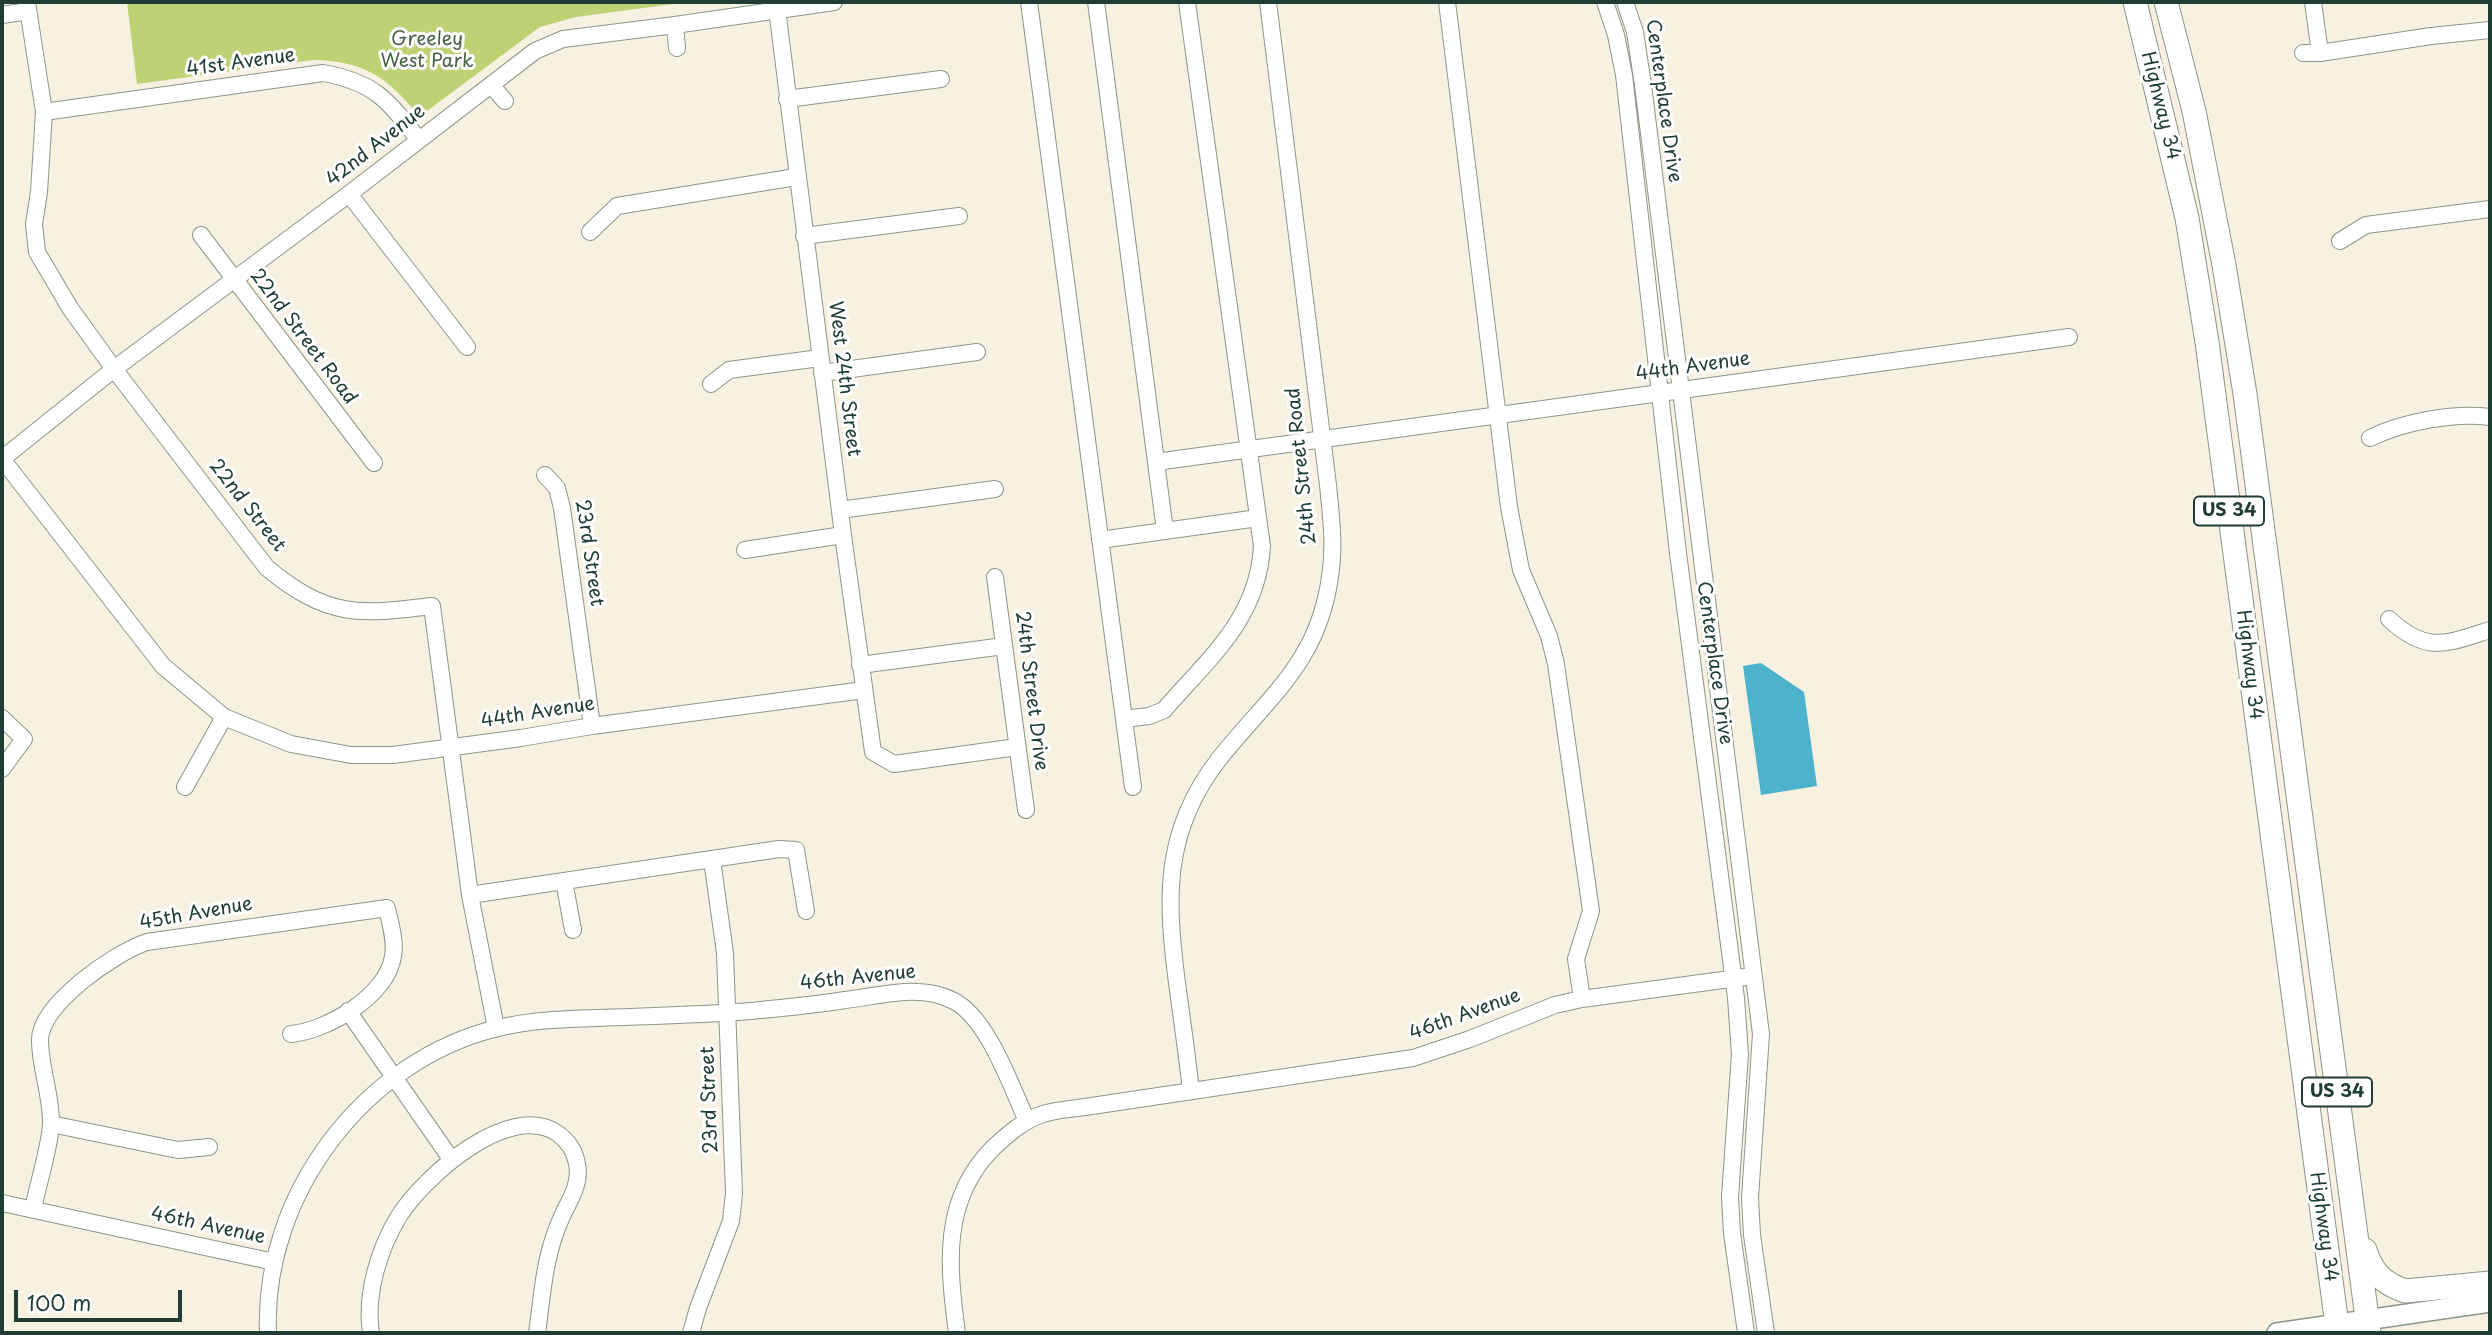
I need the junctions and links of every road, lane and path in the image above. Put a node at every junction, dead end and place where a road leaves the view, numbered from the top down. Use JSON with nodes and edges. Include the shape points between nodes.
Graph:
{"nodes":[{"id":1,"x":834,"y":2,"type":"edge"},
{"id":2,"x":1029,"y":2,"type":"edge"},
{"id":3,"x":1096,"y":2,"type":"edge"},
{"id":4,"x":1187,"y":2,"type":"edge"},
{"id":5,"x":1268,"y":2,"type":"edge"},
{"id":6,"x":1447,"y":2,"type":"edge"},
{"id":7,"x":1605,"y":2,"type":"edge"},
{"id":8,"x":1625,"y":2,"type":"edge"},
{"id":9,"x":2135,"y":2,"type":"edge"},
{"id":10,"x":2166,"y":2,"type":"edge"},
{"id":11,"x":2313,"y":2,"type":"edge"},
{"id":12,"x":28,"y":6,"type":"edge"},
{"id":13,"x":777,"y":9,"type":"junction"},
{"id":14,"x":2,"y":15,"type":"edge"},
{"id":15,"x":675,"y":25,"type":"junction"},
{"id":16,"x":2490,"y":30,"type":"edge"},
{"id":17,"x":677,"y":48,"type":"dead end"},
{"id":18,"x":2303,"y":53,"type":"dead end"},
{"id":19,"x":2320,"y":53,"type":"junction"},
{"id":20,"x":941,"y":79,"type":"dead end"},
{"id":21,"x":491,"y":85,"type":"junction"},
{"id":22,"x":787,"y":99,"type":"junction"},
{"id":23,"x":505,"y":101,"type":"dead end"},
{"id":24,"x":44,"y":112,"type":"junction"},
{"id":25,"x":418,"y":139,"type":"junction"},
{"id":26,"x":796,"y":177,"type":"junction"},
{"id":27,"x":349,"y":194,"type":"junction"},
{"id":28,"x":2490,"y":209,"type":"edge"},
{"id":29,"x":959,"y":216,"type":"dead end"},
{"id":30,"x":590,"y":232,"type":"dead end"},
{"id":31,"x":201,"y":235,"type":"dead end"},
{"id":32,"x":804,"y":236,"type":"junction"},
{"id":33,"x":2340,"y":241,"type":"dead end"},
{"id":34,"x":233,"y":280,"type":"junction"},
{"id":35,"x":2068,"y":337,"type":"dead end"},
{"id":36,"x":467,"y":347,"type":"dead end"},
{"id":37,"x":977,"y":352,"type":"dead end"},
{"id":38,"x":821,"y":365,"type":"junction"},
{"id":39,"x":114,"y":369,"type":"junction"},
{"id":40,"x":711,"y":384,"type":"dead end"},
{"id":41,"x":1680,"y":390,"type":"junction"},
{"id":42,"x":1661,"y":393,"type":"junction"},
{"id":43,"x":1498,"y":415,"type":"junction"},
{"id":44,"x":2490,"y":417,"type":"edge"},
{"id":45,"x":2370,"y":438,"type":"dead end"},
{"id":46,"x":1323,"y":439,"type":"junction"},
{"id":47,"x":1249,"y":449,"type":"junction"},
{"id":48,"x":2,"y":459,"type":"edge"},
{"id":49,"x":1156,"y":462,"type":"junction"},
{"id":50,"x":374,"y":463,"type":"dead end"},
{"id":51,"x":545,"y":475,"type":"dead end"},
{"id":52,"x":995,"y":489,"type":"dead end"},
{"id":53,"x":840,"y":510,"type":"junction"},
{"id":54,"x":1258,"y":518,"type":"junction"},
{"id":55,"x":1165,"y":531,"type":"junction"},
{"id":56,"x":843,"y":535,"type":"junction"},
{"id":57,"x":1100,"y":540,"type":"junction"},
{"id":58,"x":745,"y":550,"type":"dead end"},
{"id":59,"x":995,"y":577,"type":"dead end"},
{"id":60,"x":2389,"y":619,"type":"dead end"},
{"id":61,"x":2490,"y":630,"type":"edge"},
{"id":62,"x":1004,"y":646,"type":"junction"},
{"id":63,"x":860,"y":665,"type":"junction"},
{"id":64,"x":864,"y":690,"type":"junction"},
{"id":65,"x":224,"y":717,"type":"junction"},
{"id":66,"x":2,"y":718,"type":"edge"},
{"id":67,"x":1124,"y":719,"type":"junction"},
{"id":68,"x":592,"y":726,"type":"junction"},
{"id":69,"x":450,"y":747,"type":"junction"},
{"id":70,"x":1017,"y":747,"type":"junction"},
{"id":71,"x":2,"y":769,"type":"edge"},
{"id":72,"x":185,"y":787,"type":"dead end"},
{"id":73,"x":1133,"y":788,"type":"dead end"},
{"id":74,"x":1026,"y":810,"type":"dead end"},
{"id":75,"x":712,"y":860,"type":"junction"},
{"id":76,"x":564,"y":881,"type":"junction"},
{"id":77,"x":470,"y":895,"type":"junction"},
{"id":78,"x":806,"y":911,"type":"dead end"},
{"id":79,"x":573,"y":930,"type":"dead end"},
{"id":80,"x":1754,"y":976,"type":"junction"},
{"id":81,"x":1734,"y":978,"type":"junction"},
{"id":82,"x":1582,"y":999,"type":"junction"},
{"id":83,"x":728,"y":1012,"type":"junction"},
{"id":84,"x":352,"y":1017,"type":"junction"},
{"id":85,"x":496,"y":1028,"type":"junction"},
{"id":86,"x":291,"y":1034,"type":"dead end"},
{"id":87,"x":394,"y":1077,"type":"junction"},
{"id":88,"x":1191,"y":1091,"type":"junction"},
{"id":89,"x":1027,"y":1121,"type":"junction"},
{"id":90,"x":51,"y":1124,"type":"junction"},
{"id":91,"x":209,"y":1147,"type":"dead end"},
{"id":92,"x":2344,"y":1149,"type":"junction"},
{"id":93,"x":452,"y":1159,"type":"junction"},
{"id":94,"x":2,"y":1203,"type":"edge"},
{"id":95,"x":33,"y":1209,"type":"junction"},
{"id":96,"x":274,"y":1262,"type":"junction"},
{"id":97,"x":2490,"y":1283,"type":"edge"},
{"id":98,"x":2490,"y":1302,"type":"edge"},
{"id":99,"x":2368,"y":1327,"type":"edge"},
{"id":100,"x":2337,"y":1329,"type":"edge"},
{"id":101,"x":268,"y":1333,"type":"edge"},
{"id":102,"x":370,"y":1333,"type":"edge"},
{"id":103,"x":537,"y":1333,"type":"edge"},
{"id":104,"x":691,"y":1333,"type":"edge"},
{"id":105,"x":957,"y":1333,"type":"edge"},
{"id":106,"x":1746,"y":1333,"type":"edge"},
{"id":107,"x":1766,"y":1333,"type":"edge"},
{"id":108,"x":2277,"y":1333,"type":"edge"}],
"edges":[{"from":1,"to":13,"type":"street","name":"42nd Avenue"},
{"from":2,"to":57,"type":"street"},
{"from":3,"to":49,"type":"street"},
{"from":4,"to":47,"type":"street"},
{"from":5,"to":46,"type":"street","name":"24th Street Road"},
{"from":6,"to":43,"type":"street"},
{"from":7,"to":42,"type":"street","name":"Centerplace Drive","via":[[1624,75]]},
{"from":8,"to":41,"type":"street","name":"Centerplace Drive","via":[[1639,59]]},
{"from":9,"to":100,"type":"highway","name":"Highway 34","number":"US 34","via":[[2187,218],[2207,342]]},
{"from":10,"to":92,"type":"highway","name":"Highway 34","number":"US 34","via":[[2194,111],[2245,394]]},
{"from":11,"to":19,"type":"street"},
{"from":12,"to":14,"type":"street"},
{"from":12,"to":24,"type":"street","name":"22nd Street"},
{"from":13,"to":15,"type":"street","name":"42nd Avenue"},
{"from":13,"to":22,"type":"street","name":"West 24th Street"},
{"from":15,"to":17,"type":"street"},
{"from":15,"to":21,"type":"street","name":"42nd Avenue","via":[[563,39],[535,51]]},
{"from":16,"to":19,"type":"street"},
{"from":18,"to":19,"type":"street"},
{"from":20,"to":22,"type":"street"},
{"from":21,"to":23,"type":"street"},
{"from":21,"to":25,"type":"street","name":"42nd Avenue"},
{"from":22,"to":26,"type":"street","name":"West 24th Street"},
{"from":24,"to":25,"type":"street","name":"41st Avenue","via":[[323,73],[349,78],[377,92]]},
{"from":24,"to":39,"type":"street","name":"22nd Street","via":[[34,224],[37,252]]},
{"from":25,"to":27,"type":"street","name":"42nd Avenue"},
{"from":26,"to":30,"type":"street","via":[[617,206]]},
{"from":26,"to":32,"type":"street","name":"West 24th Street"},
{"from":27,"to":34,"type":"street","name":"42nd Avenue"},
{"from":27,"to":36,"type":"street"},
{"from":28,"to":33,"type":"street","via":[[2366,225]]},
{"from":29,"to":32,"type":"street"},
{"from":31,"to":34,"type":"street","name":"22nd Street Road"},
{"from":32,"to":38,"type":"street","name":"West 24th Street"},
{"from":34,"to":39,"type":"street","name":"42nd Avenue"},
{"from":34,"to":50,"type":"street","name":"22nd Street Road"},
{"from":35,"to":41,"type":"street","name":"44th Avenue"},
{"from":37,"to":38,"type":"street"},
{"from":38,"to":40,"type":"street","via":[[729,370]]},
{"from":38,"to":53,"type":"street","name":"West 24th Street"},
{"from":39,"to":48,"type":"street","name":"42nd Avenue"},
{"from":39,"to":69,"type":"street","name":"22nd Street","via":[[267,568],[290,587],[336,608],[374,613],[432,606]]},
{"from":41,"to":42,"type":"street","name":"44th Avenue"},
{"from":41,"to":80,"type":"street","name":"Centerplace Drive"},
{"from":42,"to":43,"type":"street","name":"44th Avenue"},
{"from":42,"to":81,"type":"street","name":"Centerplace Drive"},
{"from":43,"to":46,"type":"street","name":"44th Avenue"},
{"from":43,"to":82,"type":"street","via":[[1521,570],[1549,636],[1558,679],[1591,911],[1576,959]]},
{"from":44,"to":45,"type":"street","via":[[2472,414],[2393,427]]},
{"from":46,"to":47,"type":"street","name":"44th Avenue"},
{"from":46,"to":88,"type":"street","name":"24th Street Road","via":[[1333,535],[1324,611],[1291,676],[1218,761],[1197,794],[1174,852],[1169,921]]},
{"from":47,"to":49,"type":"street","name":"44th Avenue"},
{"from":47,"to":54,"type":"street"},
{"from":48,"to":65,"type":"street","name":"44th Avenue","via":[[163,666]]},
{"from":49,"to":55,"type":"street"},
{"from":51,"to":68,"type":"street","name":"23rd Street","via":[[557,488],[562,508]]},
{"from":52,"to":53,"type":"street"},
{"from":53,"to":56,"type":"street","name":"West 24th Street"},
{"from":54,"to":55,"type":"street"},
{"from":54,"to":67,"type":"street","via":[[1262,546],[1256,586],[1234,629],[1164,710]]},
{"from":55,"to":57,"type":"street"},
{"from":56,"to":58,"type":"street"},
{"from":56,"to":63,"type":"street","name":"West 24th Street"},
{"from":57,"to":67,"type":"street"},
{"from":59,"to":62,"type":"street","name":"24th Street Drive"},
{"from":60,"to":61,"type":"street","via":[[2407,636],[2434,645]]},
{"from":62,"to":63,"type":"street"},
{"from":62,"to":70,"type":"street","name":"24th Street Drive"},
{"from":63,"to":64,"type":"street","name":"West 24th Street"},
{"from":64,"to":68,"type":"street","name":"44th Avenue"},
{"from":64,"to":70,"type":"street","name":"West 24th Street","via":[[873,752],[894,764]]},
{"from":65,"to":69,"type":"street","name":"44th Avenue","via":[[290,744],[338,753],[393,755]]},
{"from":65,"to":72,"type":"street"},
{"from":66,"to":71,"type":"street","via":[[24,739]]},
{"from":67,"to":73,"type":"street"},
{"from":68,"to":69,"type":"street","name":"44th Avenue"},
{"from":69,"to":77,"type":"street","name":"22nd Street"},
{"from":70,"to":74,"type":"street","name":"24th Street Drive"},
{"from":75,"to":76,"type":"street"},
{"from":75,"to":78,"type":"street","via":[[796,850]]},
{"from":75,"to":83,"type":"street","name":"23rd Street"},
{"from":76,"to":77,"type":"street"},
{"from":76,"to":79,"type":"street"},
{"from":77,"to":85,"type":"street","name":"22nd Street"},
{"from":80,"to":81,"type":"street","name":"46th Avenue"},
{"from":80,"to":107,"type":"street","name":"Centerplace Drive","via":[[1761,1034],[1750,1198]]},
{"from":81,"to":82,"type":"street","name":"46th Avenue"},
{"from":81,"to":106,"type":"street","name":"Centerplace Drive","via":[[1740,1054],[1730,1197]]},
{"from":82,"to":88,"type":"street","name":"46th Avenue","via":[[1413,1058]]},
{"from":83,"to":85,"type":"street","name":"46th Avenue","via":[[552,1020]]},
{"from":83,"to":89,"type":"street","name":"46th Avenue","via":[[894,993],[931,992],[953,1000],[978,1022]]},
{"from":83,"to":104,"type":"street","name":"23rd Street","via":[[731,1221]]},
{"from":84,"to":86,"type":"street"},
{"from":84,"to":87,"type":"street"},
{"from":84,"to":90,"type":"street","name":"45th Avenue","via":[[389,972],[394,953],[387,908],[130,947],[65,995],[43,1025],[40,1040]]},
{"from":85,"to":87,"type":"street","name":"46th Avenue","via":[[438,1051]]},
{"from":87,"to":93,"type":"street"},
{"from":87,"to":96,"type":"street","name":"46th Avenue","via":[[351,1116],[312,1168],[286,1222]]},
{"from":88,"to":89,"type":"street","name":"46th Avenue","via":[[1044,1114]]},
{"from":89,"to":105,"type":"street","via":[[985,1156],[967,1181],[953,1219],[949,1256]]},
{"from":90,"to":91,"type":"street","via":[[178,1150]]},
{"from":90,"to":95,"type":"street"},
{"from":92,"to":97,"type":"highway","via":[[2365,1249],[2377,1277],[2405,1291]]},
{"from":92,"to":99,"type":"highway","name":"Highway 34","number":"US 34"},
{"from":93,"to":102,"type":"street","via":[[412,1198],[387,1239],[373,1288]]},
{"from":93,"to":103,"type":"street","via":[[495,1134],[528,1125],[550,1129],[574,1153],[578,1175],[550,1248]]},
{"from":94,"to":95,"type":"street","name":"46th Avenue"},
{"from":95,"to":96,"type":"street","name":"46th Avenue"},
{"from":96,"to":101,"type":"street"},
{"from":98,"to":99,"type":"main road"},
{"from":99,"to":100,"type":"main road"},
{"from":100,"to":108,"type":"main road"}]}
